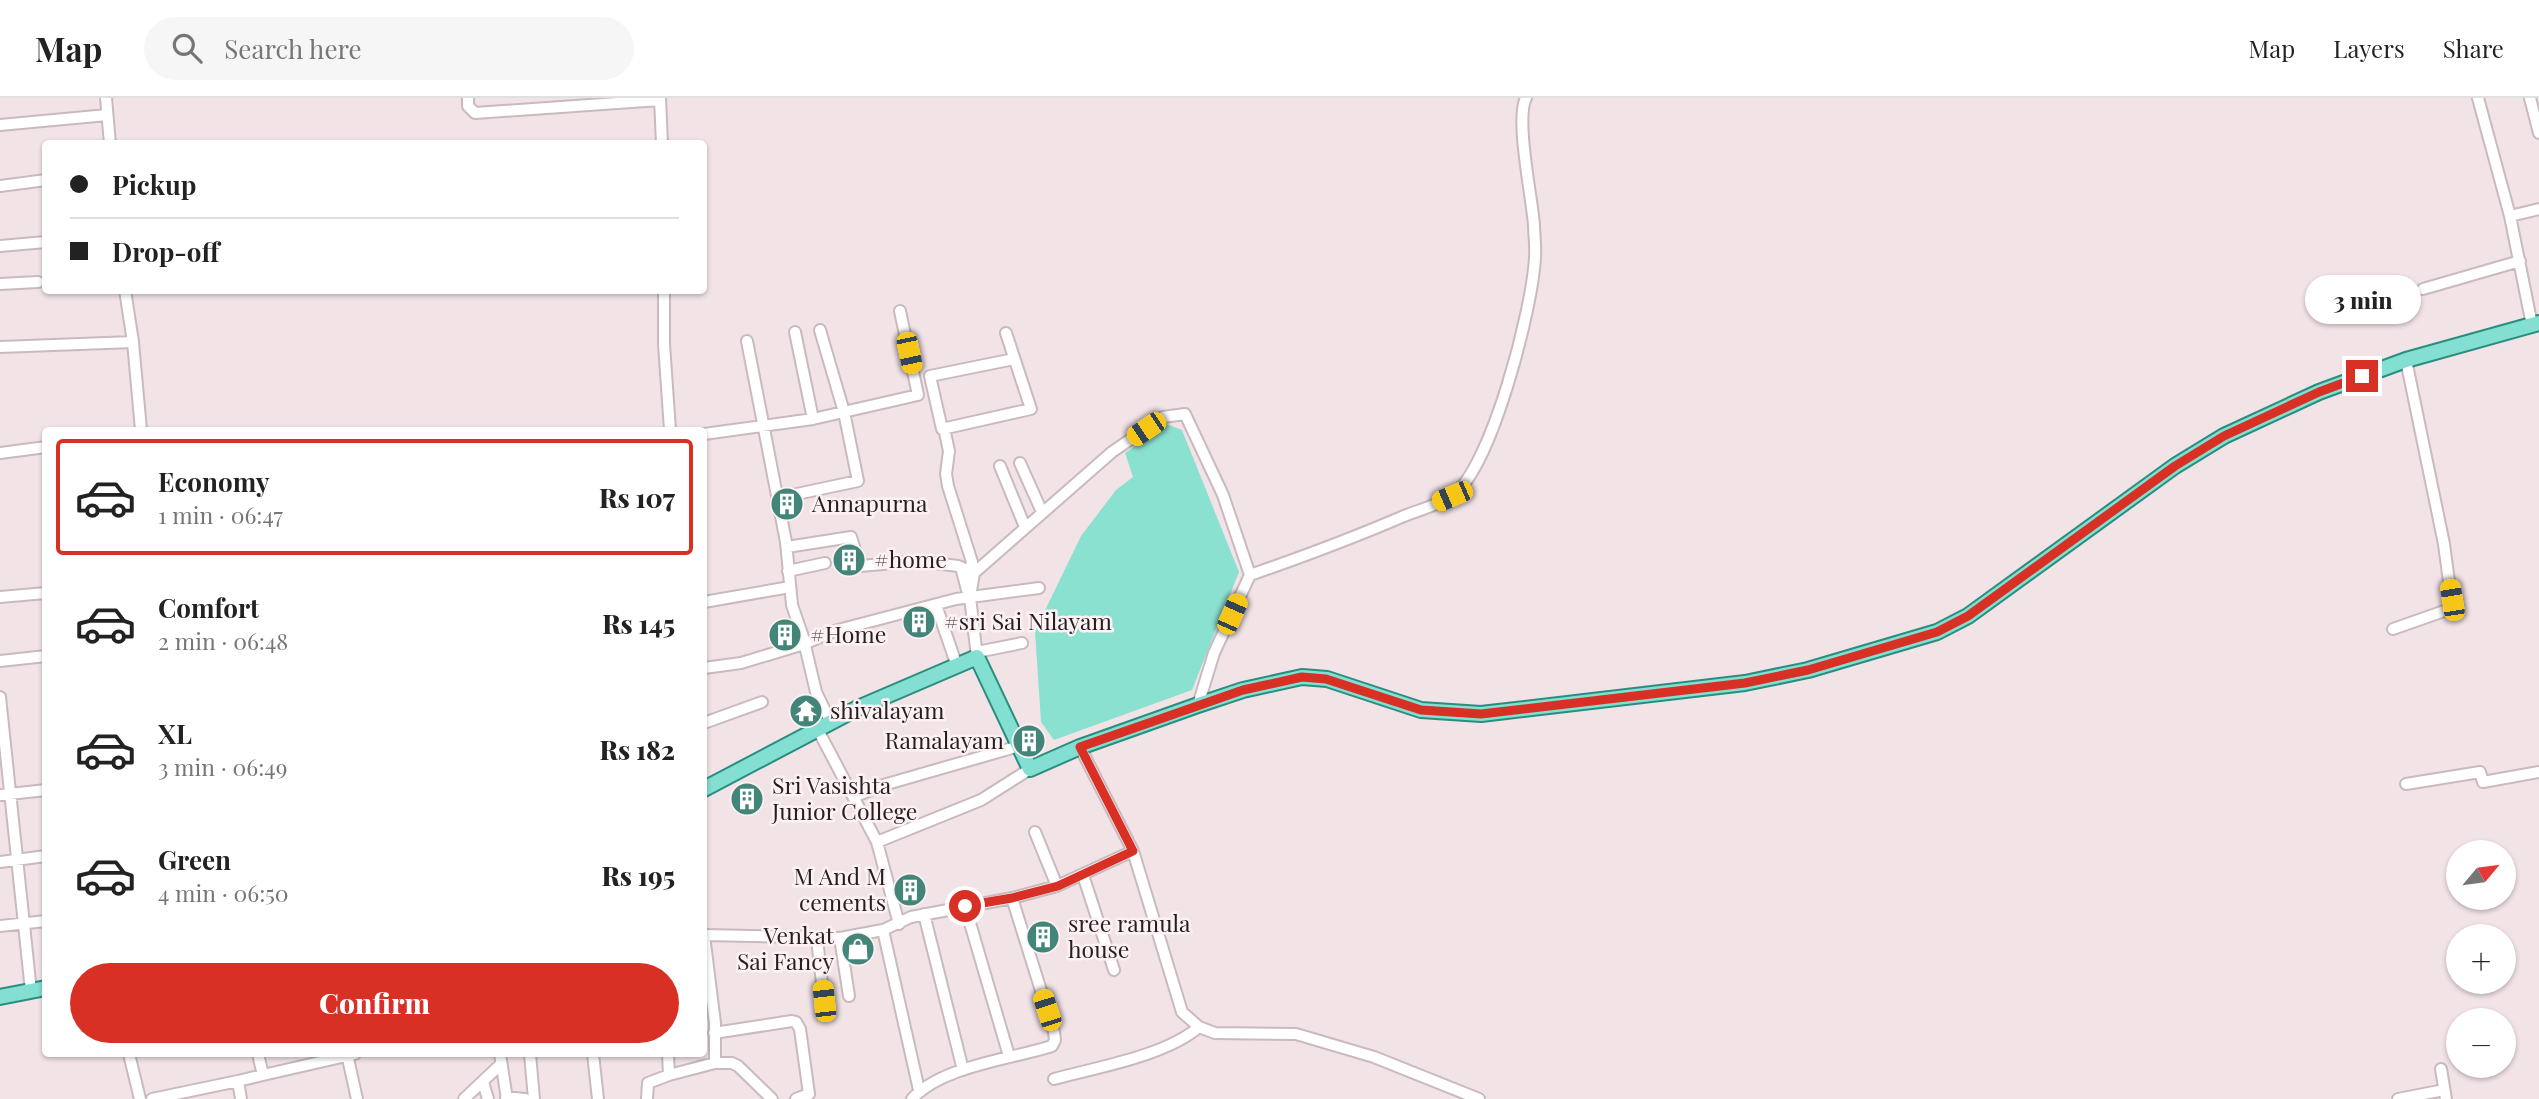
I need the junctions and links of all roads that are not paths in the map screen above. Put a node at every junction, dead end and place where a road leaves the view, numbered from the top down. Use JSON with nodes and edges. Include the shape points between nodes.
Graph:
{"nodes":[{"id":1,"x":106,"y":98,"type":"edge"},
{"id":2,"x":468,"y":98,"type":"edge"},
{"id":3,"x":1526,"y":98,"type":"edge"},
{"id":4,"x":2478,"y":98,"type":"edge"},
{"id":5,"x":2530,"y":98,"type":"edge"},
{"id":6,"x":660,"y":99,"type":"edge"},
{"id":7,"x":107,"y":115,"type":"junction"},
{"id":8,"x":0,"y":125,"type":"edge"},
{"id":9,"x":2539,"y":133,"type":"edge"},
{"id":10,"x":110,"y":140,"type":"edge"},
{"id":11,"x":662,"y":140,"type":"edge"},
{"id":12,"x":42,"y":181,"type":"edge"},
{"id":13,"x":0,"y":186,"type":"edge"},
{"id":14,"x":2539,"y":209,"type":"edge"},
{"id":15,"x":2510,"y":216,"type":"junction"},
{"id":16,"x":42,"y":242,"type":"edge"},
{"id":17,"x":0,"y":246,"type":"edge"},
{"id":18,"x":2520,"y":261,"type":"junction"},
{"id":19,"x":38,"y":282,"type":"dead end"},
{"id":20,"x":0,"y":284,"type":"edge"},
{"id":21,"x":2423,"y":289,"type":"dead end"},
{"id":22,"x":126,"y":294,"type":"edge"},
{"id":23,"x":664,"y":294,"type":"edge"},
{"id":24,"x":900,"y":312,"type":"dead end"},
{"id":25,"x":2536,"y":324,"type":"edge"},
{"id":26,"x":820,"y":330,"type":"dead end"},
{"id":27,"x":795,"y":332,"type":"dead end"},
{"id":28,"x":1006,"y":333,"type":"dead end"},
{"id":29,"x":747,"y":341,"type":"dead end"},
{"id":30,"x":133,"y":342,"type":"junction"},
{"id":31,"x":0,"y":348,"type":"edge"},
{"id":32,"x":1014,"y":359,"type":"junction"},
{"id":33,"x":2406,"y":360,"type":"junction"},
{"id":34,"x":933,"y":391,"type":"junction"},
{"id":35,"x":918,"y":395,"type":"junction"},
{"id":36,"x":844,"y":412,"type":"junction"},
{"id":37,"x":813,"y":419,"type":"junction"},
{"id":38,"x":141,"y":427,"type":"edge"},
{"id":39,"x":670,"y":427,"type":"edge"},
{"id":40,"x":763,"y":427,"type":"junction"},
{"id":41,"x":944,"y":428,"type":"junction"},
{"id":42,"x":707,"y":434,"type":"edge"},
{"id":43,"x":42,"y":448,"type":"edge"},
{"id":44,"x":0,"y":453,"type":"edge"},
{"id":45,"x":1020,"y":463,"type":"dead end"},
{"id":46,"x":1000,"y":466,"type":"dead end"},
{"id":47,"x":778,"y":498,"type":"junction"},
{"id":48,"x":1042,"y":512,"type":"junction"},
{"id":49,"x":1025,"y":527,"type":"junction"},
{"id":50,"x":787,"y":547,"type":"junction"},
{"id":51,"x":825,"y":563,"type":"dead end"},
{"id":52,"x":969,"y":570,"type":"junction"},
{"id":53,"x":788,"y":571,"type":"junction"},
{"id":54,"x":1250,"y":575,"type":"junction"},
{"id":55,"x":790,"y":587,"type":"junction"},
{"id":56,"x":1039,"y":588,"type":"dead end"},
{"id":57,"x":42,"y":593,"type":"edge"},
{"id":58,"x":971,"y":594,"type":"junction"},
{"id":59,"x":0,"y":597,"type":"edge"},
{"id":60,"x":707,"y":601,"type":"edge"},
{"id":61,"x":936,"y":604,"type":"junction"},
{"id":62,"x":2393,"y":629,"type":"dead end"},
{"id":63,"x":1022,"y":643,"type":"dead end"},
{"id":64,"x":804,"y":644,"type":"junction"},
{"id":65,"x":977,"y":654,"type":"junction"},
{"id":66,"x":42,"y":656,"type":"edge"},
{"id":67,"x":0,"y":661,"type":"edge"},
{"id":68,"x":957,"y":666,"type":"junction"},
{"id":69,"x":707,"y":668,"type":"edge"},
{"id":70,"x":0,"y":697,"type":"edge"},
{"id":71,"x":762,"y":702,"type":"dead end"},
{"id":72,"x":1198,"y":705,"type":"junction"},
{"id":73,"x":707,"y":722,"type":"edge"},
{"id":74,"x":825,"y":727,"type":"junction"},
{"id":75,"x":2,"y":728,"type":"edge"},
{"id":76,"x":1019,"y":746,"type":"junction"},
{"id":77,"x":1080,"y":747,"type":"junction"},
{"id":78,"x":1030,"y":769,"type":"junction"},
{"id":79,"x":2539,"y":772,"type":"edge"},
{"id":80,"x":2406,"y":784,"type":"dead end"},
{"id":81,"x":707,"y":787,"type":"edge"},
{"id":82,"x":42,"y":790,"type":"edge"},
{"id":83,"x":5,"y":794,"type":"edge"},
{"id":84,"x":854,"y":797,"type":"junction"},
{"id":85,"x":1035,"y":832,"type":"dead end"},
{"id":86,"x":877,"y":842,"type":"junction"},
{"id":87,"x":1133,"y":851,"type":"junction"},
{"id":88,"x":42,"y":857,"type":"edge"},
{"id":89,"x":16,"y":860,"type":"junction"},
{"id":90,"x":0,"y":862,"type":"edge"},
{"id":91,"x":1083,"y":875,"type":"junction"},
{"id":92,"x":1058,"y":886,"type":"junction"},
{"id":93,"x":1012,"y":898,"type":"junction"},
{"id":94,"x":965,"y":906,"type":"junction"},
{"id":95,"x":924,"y":914,"type":"junction"},
{"id":96,"x":42,"y":922,"type":"edge"},
{"id":97,"x":22,"y":924,"type":"junction"},
{"id":98,"x":899,"y":924,"type":"junction"},
{"id":99,"x":0,"y":926,"type":"edge"},
{"id":100,"x":883,"y":930,"type":"junction"},
{"id":101,"x":707,"y":935,"type":"edge"},
{"id":102,"x":840,"y":938,"type":"junction"},
{"id":103,"x":817,"y":939,"type":"junction"},
{"id":104,"x":707,"y":959,"type":"edge"},
{"id":105,"x":1114,"y":970,"type":"dead end"},
{"id":106,"x":38,"y":990,"type":"edge"},
{"id":107,"x":849,"y":996,"type":"dead end"},
{"id":108,"x":0,"y":997,"type":"edge"},
{"id":109,"x":824,"y":1001,"type":"dead end"},
{"id":110,"x":1199,"y":1027,"type":"junction"},
{"id":111,"x":714,"y":1032,"type":"junction"},
{"id":112,"x":1009,"y":1056,"type":"junction"},
{"id":113,"x":130,"y":1057,"type":"edge"},
{"id":114,"x":259,"y":1057,"type":"edge"},
{"id":115,"x":337,"y":1057,"type":"edge"},
{"id":116,"x":350,"y":1057,"type":"edge"},
{"id":117,"x":530,"y":1057,"type":"edge"},
{"id":118,"x":593,"y":1057,"type":"edge"},
{"id":119,"x":668,"y":1057,"type":"edge"},
{"id":120,"x":499,"y":1062,"type":"edge"},
{"id":121,"x":715,"y":1063,"type":"junction"},
{"id":122,"x":2441,"y":1069,"type":"dead end"},
{"id":123,"x":963,"y":1070,"type":"junction"},
{"id":124,"x":263,"y":1074,"type":"junction"},
{"id":125,"x":669,"y":1075,"type":"junction"},
{"id":126,"x":1054,"y":1079,"type":"dead end"},
{"id":127,"x":485,"y":1080,"type":"junction"},
{"id":128,"x":238,"y":1081,"type":"junction"},
{"id":129,"x":2445,"y":1094,"type":"edge"},
{"id":130,"x":916,"y":1095,"type":"edge"},
{"id":131,"x":1460,"y":1096,"type":"edge"},
{"id":132,"x":174,"y":1097,"type":"edge"},
{"id":133,"x":466,"y":1097,"type":"edge"},
{"id":134,"x":506,"y":1098,"type":"edge"},
{"id":135,"x":140,"y":1099,"type":"edge"},
{"id":136,"x":152,"y":1099,"type":"edge"},
{"id":137,"x":241,"y":1099,"type":"edge"},
{"id":138,"x":357,"y":1099,"type":"edge"},
{"id":139,"x":452,"y":1099,"type":"edge"},
{"id":140,"x":488,"y":1099,"type":"edge"},
{"id":141,"x":526,"y":1099,"type":"edge"},
{"id":142,"x":534,"y":1099,"type":"edge"},
{"id":143,"x":598,"y":1099,"type":"edge"},
{"id":144,"x":647,"y":1099,"type":"edge"},
{"id":145,"x":772,"y":1099,"type":"edge"},
{"id":146,"x":796,"y":1099,"type":"edge"},
{"id":147,"x":1479,"y":1099,"type":"edge"},
{"id":148,"x":2398,"y":1099,"type":"edge"}],
"edges":[{"from":1,"to":7,"type":"street"},
{"from":2,"to":6,"type":"street","via":[[475,113]]},
{"from":3,"to":54,"type":"street","via":[[1522,120],[1535,257],[1528,306],[1493,429],[1466,482],[1452,496]]},
{"from":4,"to":15,"type":"street"},
{"from":5,"to":9,"type":"street"},
{"from":6,"to":11,"type":"street"},
{"from":7,"to":8,"type":"street"},
{"from":7,"to":10,"type":"street"},
{"from":12,"to":13,"type":"street"},
{"from":14,"to":15,"type":"street"},
{"from":15,"to":18,"type":"street"},
{"from":16,"to":17,"type":"street"},
{"from":18,"to":21,"type":"street"},
{"from":18,"to":25,"type":"street"},
{"from":19,"to":20,"type":"street"},
{"from":22,"to":30,"type":"street"},
{"from":23,"to":39,"type":"street"},
{"from":24,"to":35,"type":"street"},
{"from":25,"to":33,"type":"main road"},
{"from":26,"to":36,"type":"street"},
{"from":27,"to":37,"type":"street"},
{"from":28,"to":32,"type":"street"},
{"from":29,"to":40,"type":"street"},
{"from":30,"to":31,"type":"street"},
{"from":30,"to":38,"type":"street"},
{"from":32,"to":34,"type":"street","via":[[930,376]]},
{"from":32,"to":41,"type":"street","via":[[1031,409]]},
{"from":33,"to":62,"type":"street","via":[[2444,544],[2452,607]]},
{"from":33,"to":72,"type":"main road","via":[[2319,392],[2224,436],[2175,466],[1968,616],[1937,632],[1808,670],[1745,683],[1481,714],[1421,710],[1326,679],[1302,677]]},
{"from":34,"to":35,"type":"street"},
{"from":34,"to":41,"type":"street"},
{"from":35,"to":36,"type":"street"},
{"from":36,"to":37,"type":"street"},
{"from":36,"to":47,"type":"street","via":[[858,481]]},
{"from":37,"to":40,"type":"street"},
{"from":40,"to":42,"type":"street"},
{"from":40,"to":47,"type":"street"},
{"from":41,"to":52,"type":"street","via":[[950,451],[948,486],[972,562]]},
{"from":43,"to":44,"type":"street"},
{"from":45,"to":48,"type":"street"},
{"from":46,"to":49,"type":"street"},
{"from":47,"to":50,"type":"street"},
{"from":48,"to":49,"type":"street"},
{"from":48,"to":54,"type":"street","via":[[1112,452],[1163,417],[1185,414],[1223,495]]},
{"from":49,"to":52,"type":"street"},
{"from":50,"to":52,"type":"street","via":[[851,537],[860,566],[918,561]]},
{"from":50,"to":53,"type":"street"},
{"from":51,"to":53,"type":"street"},
{"from":52,"to":58,"type":"street"},
{"from":53,"to":55,"type":"street"},
{"from":54,"to":72,"type":"street","via":[[1214,653]]},
{"from":55,"to":60,"type":"street"},
{"from":55,"to":64,"type":"street"},
{"from":56,"to":58,"type":"street"},
{"from":57,"to":59,"type":"street"},
{"from":58,"to":61,"type":"street"},
{"from":58,"to":65,"type":"street"},
{"from":61,"to":64,"type":"street","via":[[834,631]]},
{"from":61,"to":68,"type":"street"},
{"from":63,"to":65,"type":"street"},
{"from":64,"to":69,"type":"street","via":[[741,663]]},
{"from":64,"to":74,"type":"street"},
{"from":65,"to":68,"type":"main road"},
{"from":65,"to":76,"type":"main road"},
{"from":66,"to":67,"type":"street"},
{"from":68,"to":74,"type":"main road"},
{"from":70,"to":75,"type":"street"},
{"from":71,"to":73,"type":"street"},
{"from":72,"to":77,"type":"main road"},
{"from":74,"to":81,"type":"main road"},
{"from":74,"to":84,"type":"street"},
{"from":75,"to":83,"type":"street"},
{"from":76,"to":78,"type":"main road"},
{"from":76,"to":84,"type":"street"},
{"from":77,"to":78,"type":"main road"},
{"from":77,"to":87,"type":"street"},
{"from":78,"to":86,"type":"street","via":[[981,800]]},
{"from":79,"to":80,"type":"street","via":[[2483,782],[2480,772]]},
{"from":82,"to":83,"type":"street"},
{"from":83,"to":89,"type":"street"},
{"from":84,"to":86,"type":"street"},
{"from":85,"to":92,"type":"street"},
{"from":86,"to":98,"type":"street"},
{"from":87,"to":91,"type":"street"},
{"from":87,"to":110,"type":"street","via":[[1182,1012]]},
{"from":88,"to":89,"type":"street"},
{"from":89,"to":90,"type":"street"},
{"from":89,"to":97,"type":"street"},
{"from":91,"to":92,"type":"street"},
{"from":91,"to":105,"type":"street"},
{"from":92,"to":93,"type":"street"},
{"from":93,"to":94,"type":"street"},
{"from":93,"to":112,"type":"street","via":[[1055,1040],[1052,1046]]},
{"from":94,"to":95,"type":"street"},
{"from":94,"to":112,"type":"street"},
{"from":95,"to":98,"type":"street"},
{"from":95,"to":123,"type":"street"},
{"from":96,"to":97,"type":"street"},
{"from":97,"to":99,"type":"street"},
{"from":97,"to":106,"type":"street"},
{"from":98,"to":100,"type":"street"},
{"from":100,"to":102,"type":"street"},
{"from":100,"to":130,"type":"street"},
{"from":101,"to":103,"type":"street"},
{"from":102,"to":103,"type":"street"},
{"from":102,"to":107,"type":"street"},
{"from":103,"to":109,"type":"street"},
{"from":104,"to":111,"type":"street"},
{"from":106,"to":108,"type":"main road"},
{"from":110,"to":126,"type":"street","via":[[1184,1040],[1157,1050]]},
{"from":110,"to":131,"type":"street","via":[[1215,1033],[1296,1034],[1374,1056]]},
{"from":111,"to":121,"type":"street"},
{"from":111,"to":146,"type":"street","via":[[796,1022],[809,1094]]},
{"from":112,"to":123,"type":"street"},
{"from":113,"to":135,"type":"street"},
{"from":114,"to":124,"type":"street"},
{"from":115,"to":124,"type":"street"},
{"from":116,"to":138,"type":"street"},
{"from":117,"to":142,"type":"street"},
{"from":118,"to":143,"type":"street"},
{"from":119,"to":125,"type":"street"},
{"from":120,"to":127,"type":"street"},
{"from":120,"to":134,"type":"street"},
{"from":121,"to":125,"type":"street"},
{"from":121,"to":145,"type":"street","via":[[738,1066]]},
{"from":122,"to":129,"type":"street"},
{"from":123,"to":130,"type":"street"},
{"from":124,"to":128,"type":"street"},
{"from":125,"to":144,"type":"street","via":[[648,1083]]},
{"from":127,"to":133,"type":"street"},
{"from":127,"to":140,"type":"street"},
{"from":128,"to":132,"type":"street"},
{"from":128,"to":137,"type":"street"},
{"from":129,"to":148,"type":"street"},
{"from":131,"to":147,"type":"street"},
{"from":132,"to":136,"type":"street"},
{"from":133,"to":139,"type":"street"},
{"from":134,"to":141,"type":"street"}]}
